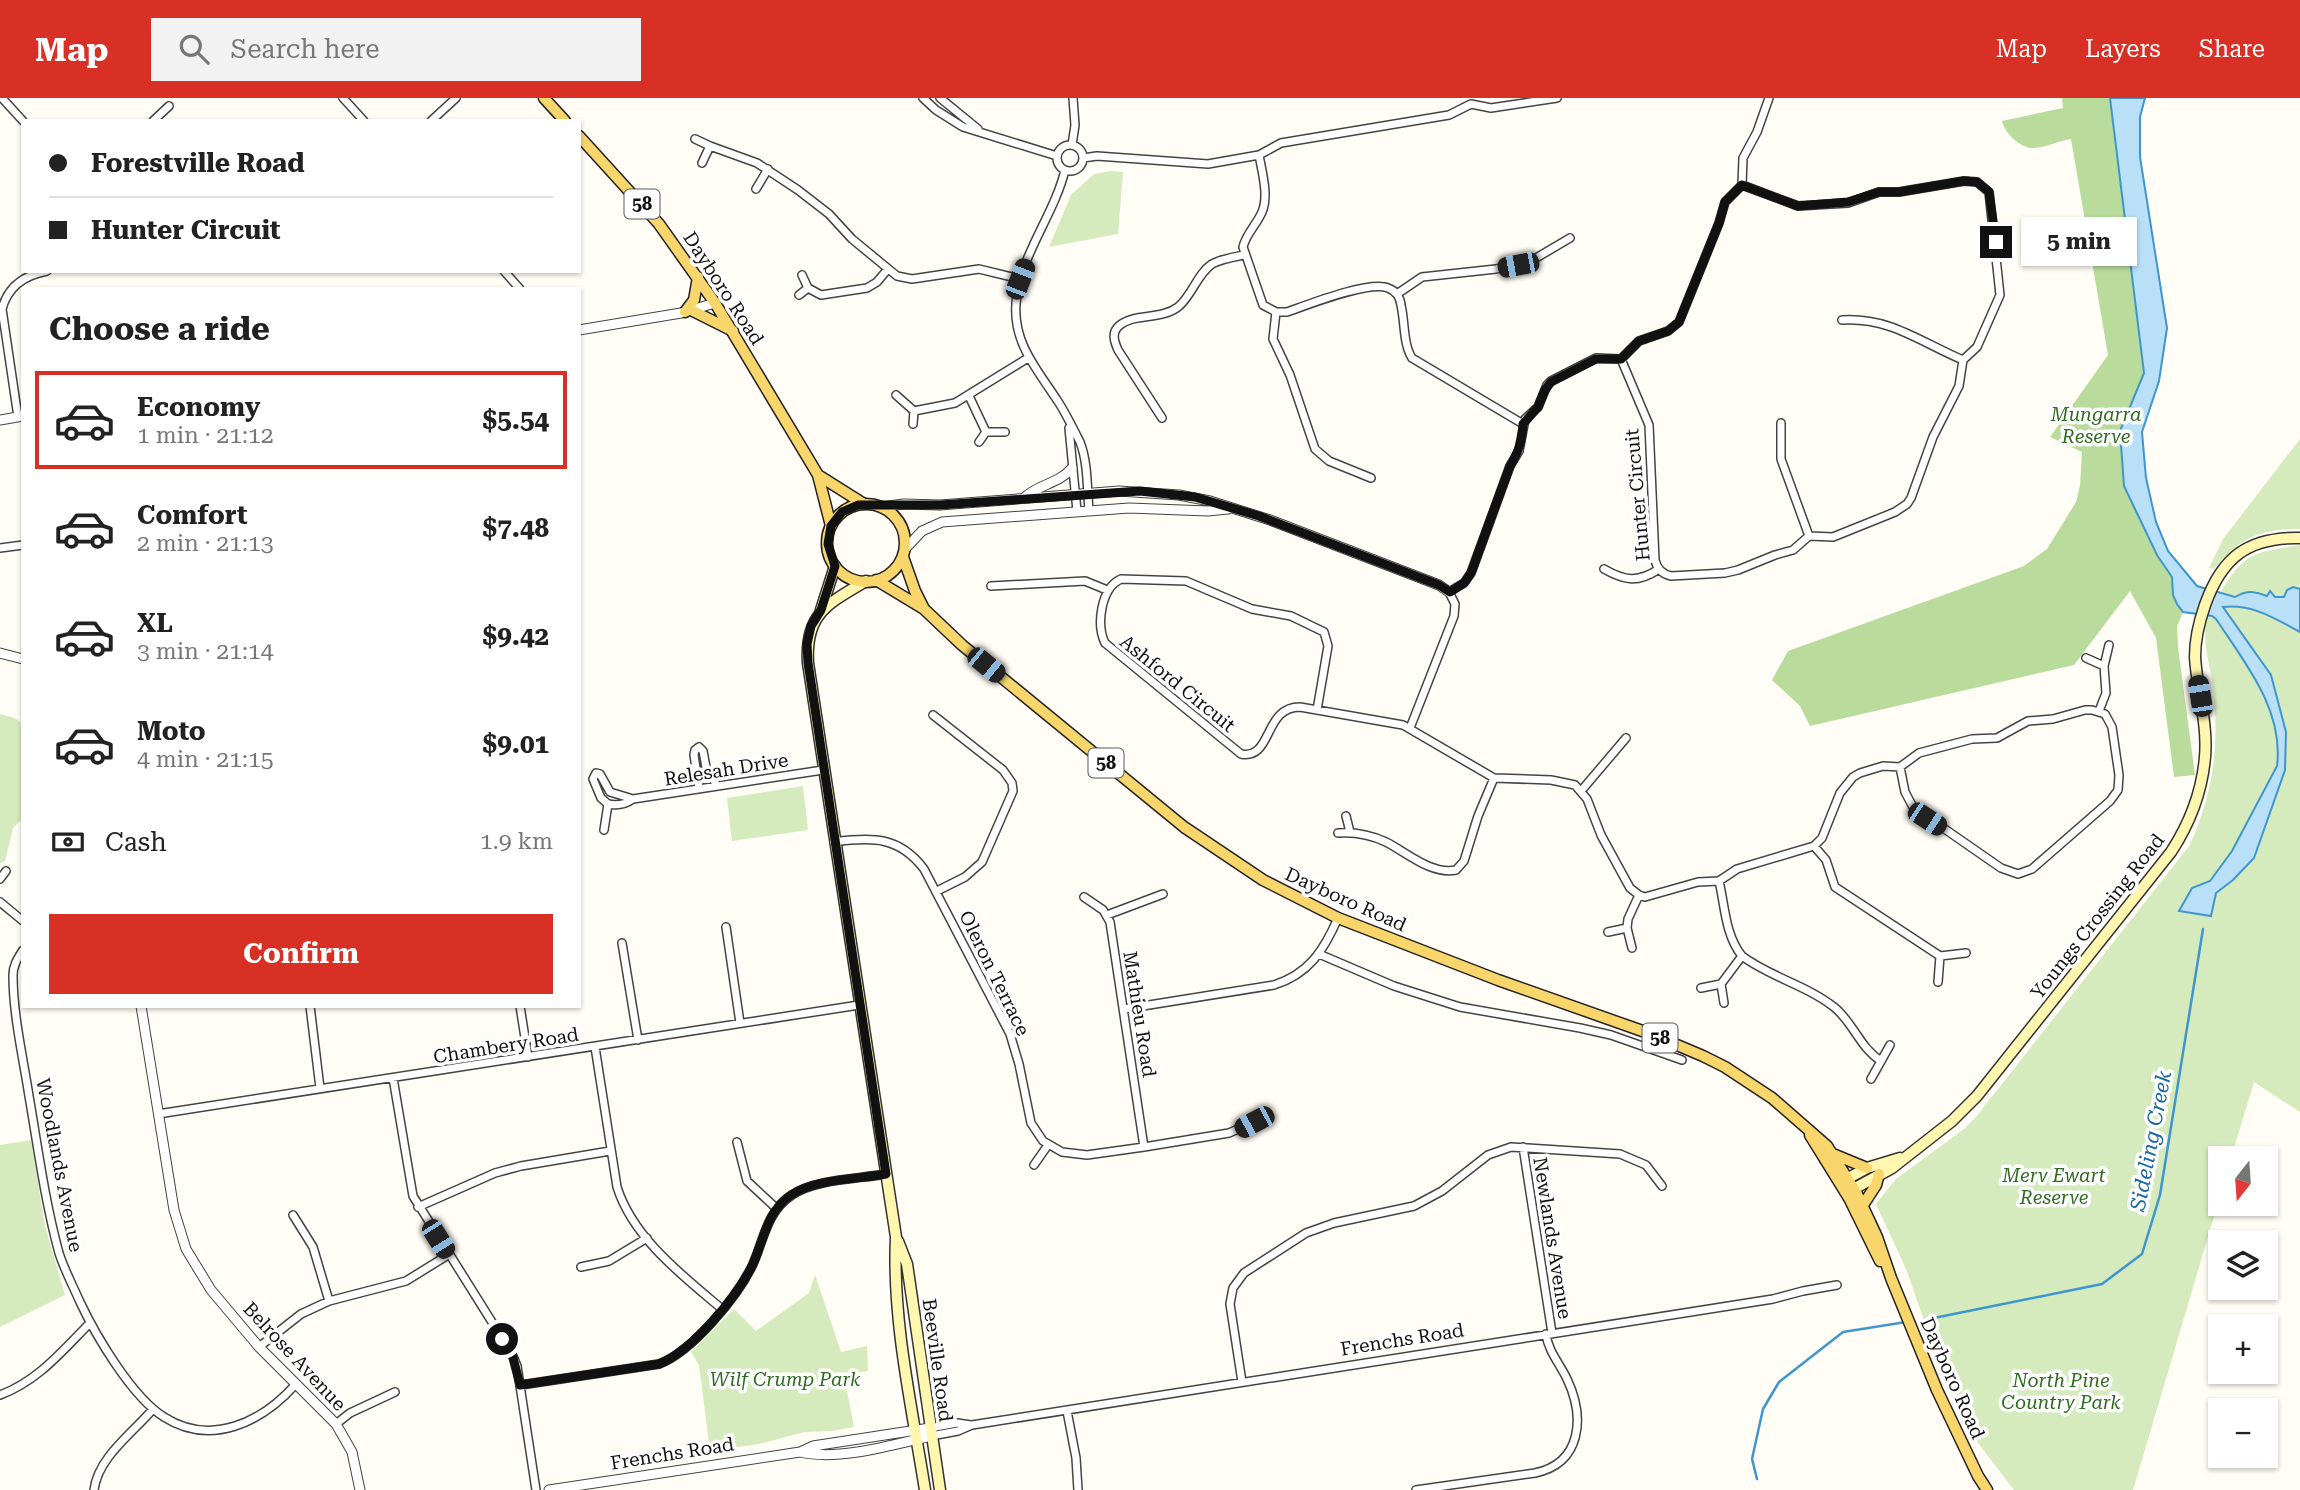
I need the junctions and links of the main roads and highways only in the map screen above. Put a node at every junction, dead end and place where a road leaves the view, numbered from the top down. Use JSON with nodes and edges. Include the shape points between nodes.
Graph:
{"nodes":[{"id":1,"x":544,"y":98,"type":"edge"},
{"id":2,"x":563,"y":119,"type":"edge"},
{"id":3,"x":581,"y":138,"type":"edge"},
{"id":4,"x":698,"y":277,"type":"junction"},
{"id":5,"x":733,"y":331,"type":"junction"},
{"id":6,"x":818,"y":475,"type":"junction"},
{"id":7,"x":864,"y":504,"type":"junction"},
{"id":8,"x":831,"y":526,"type":"junction"},
{"id":9,"x":2300,"y":538,"type":"edge"},
{"id":10,"x":904,"y":553,"type":"junction"},
{"id":11,"x":835,"y":566,"type":"junction"},
{"id":12,"x":871,"y":581,"type":"junction"},
{"id":13,"x":924,"y":609,"type":"junction"},
{"id":14,"x":821,"y":610,"type":"junction"},
{"id":15,"x":1806,"y":1129,"type":"junction"},
{"id":16,"x":1833,"y":1154,"type":"junction"},
{"id":17,"x":1903,"y":1157,"type":"junction"},
{"id":18,"x":1867,"y":1168,"type":"junction"},
{"id":19,"x":1880,"y":1174,"type":"junction"},
{"id":20,"x":1847,"y":1186,"type":"junction"},
{"id":21,"x":1863,"y":1205,"type":"junction"},
{"id":22,"x":896,"y":1237,"type":"junction"},
{"id":23,"x":1891,"y":1278,"type":"junction"},
{"id":24,"x":925,"y":1490,"type":"edge"},
{"id":25,"x":940,"y":1490,"type":"edge"},
{"id":26,"x":1987,"y":1490,"type":"edge"}],
"edges":[{"from":1,"to":2,"type":"main road"},
{"from":3,"to":4,"type":"main road","name":"Dayboro Road","number":"58","via":[[659,224]]},
{"from":4,"to":5,"type":"main road","name":"Dayboro Road","number":"58"},
{"from":4,"to":5,"type":"main road","via":[[689,311]]},
{"from":5,"to":6,"type":"main road","name":"Dayboro Road","number":"58"},
{"from":6,"to":7,"type":"main road","name":"Dayboro Road","number":"58"},
{"from":6,"to":8,"type":"main road","name":"Dayboro Road","number":"58"},
{"from":7,"to":8,"type":"main road","via":[[847,509]]},
{"from":7,"to":10,"type":"main road","number":"58","via":[[892,514],[905,536]]},
{"from":8,"to":11,"type":"main road","number":"58","via":[[828,544]]},
{"from":9,"to":17,"type":"main road","name":"Youngs Crossing Road","via":[[2249,546],[2224,566],[2211,588],[2200,617],[2195,656],[2205,757],[2199,793],[2180,838],[1989,1083],[1952,1121]]},
{"from":10,"to":12,"type":"main road","via":[[890,574]]},
{"from":10,"to":13,"type":"main road","name":"Dayboro Road","number":"58"},
{"from":11,"to":12,"type":"main road","number":"58","via":[[846,576]]},
{"from":11,"to":14,"type":"main road","name":"Beeville Road"},
{"from":12,"to":13,"type":"main road","name":"Dayboro Road","number":"58"},
{"from":12,"to":14,"type":"main road"},
{"from":13,"to":15,"type":"main road","name":"Dayboro Road","number":"58","via":[[1184,827],[1263,880],[1338,918],[1703,1056],[1757,1087]]},
{"from":14,"to":22,"type":"main road","name":"Beeville Road","via":[[807,644],[809,676]]},
{"from":15,"to":16,"type":"main road","name":"Dayboro Road","number":"58"},
{"from":15,"to":20,"type":"main road","name":"Dayboro Road","number":"58"},
{"from":16,"to":18,"type":"main road"},
{"from":16,"to":20,"type":"main road","name":"Dayboro Road","number":"58"},
{"from":17,"to":18,"type":"main road","name":"Youngs Crossing Road"},
{"from":17,"to":19,"type":"main road","name":"Youngs Crossing Road"},
{"from":18,"to":20,"type":"main road","name":"Youngs Crossing Road"},
{"from":19,"to":20,"type":"main road","name":"Youngs Crossing Road"},
{"from":19,"to":21,"type":"main road"},
{"from":20,"to":21,"type":"main road","name":"Dayboro Road","number":"58"},
{"from":20,"to":23,"type":"main road","name":"Dayboro Road","number":"58","via":[[1878,1259]]},
{"from":21,"to":23,"type":"main road","name":"Dayboro Road","number":"58"},
{"from":22,"to":24,"type":"main road","name":"Beeville Road","via":[[894,1268]]},
{"from":22,"to":25,"type":"main road","name":"Beeville Road","via":[[906,1264]]},
{"from":23,"to":26,"type":"main road","name":"Dayboro Road","number":"58","via":[[1937,1390]]}]}
